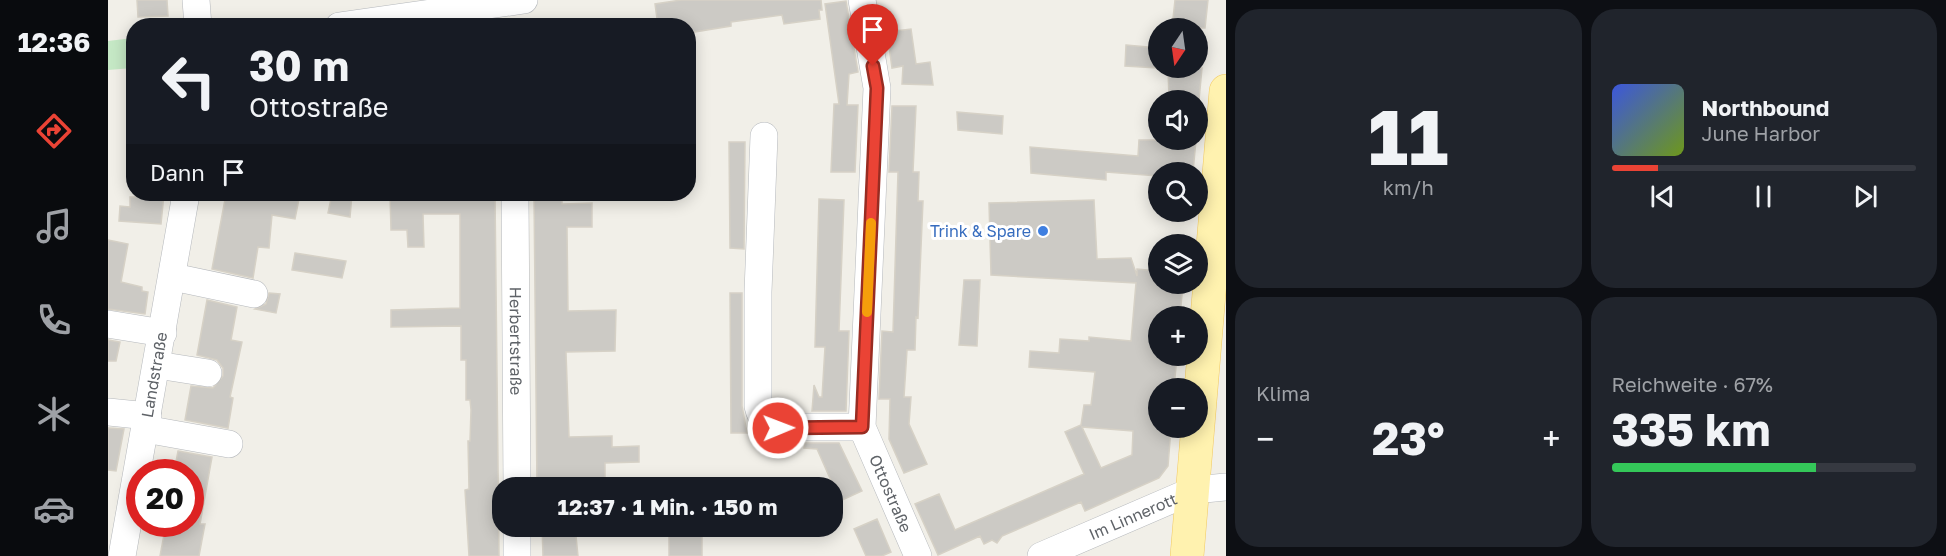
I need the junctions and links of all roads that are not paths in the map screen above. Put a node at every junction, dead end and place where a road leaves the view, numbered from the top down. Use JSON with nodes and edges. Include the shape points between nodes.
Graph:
{"nodes":[{"id":1,"x":196,"y":0,"type":"edge"},
{"id":2,"x":862,"y":0,"type":"edge"},
{"id":3,"x":463,"y":4,"type":"edge"},
{"id":4,"x":518,"y":9,"type":"edge"},
{"id":5,"x":197,"y":18,"type":"edge"},
{"id":6,"x":384,"y":18,"type":"edge"},
{"id":7,"x":1226,"y":91,"type":"edge"},
{"id":8,"x":764,"y":136,"type":"dead end"},
{"id":9,"x":1222,"y":190,"type":"edge"},
{"id":10,"x":185,"y":201,"type":"edge"},
{"id":11,"x":515,"y":201,"type":"edge"},
{"id":12,"x":173,"y":277,"type":"junction"},
{"id":13,"x":254,"y":294,"type":"dead end"},
{"id":14,"x":108,"y":324,"type":"edge"},
{"id":15,"x":163,"y":333,"type":"junction"},
{"id":16,"x":157,"y":365,"type":"junction"},
{"id":17,"x":208,"y":373,"type":"dead end"},
{"id":18,"x":108,"y":412,"type":"edge"},
{"id":19,"x":146,"y":423,"type":"junction"},
{"id":20,"x":862,"y":427,"type":"junction"},
{"id":21,"x":229,"y":444,"type":"dead end"},
{"id":22,"x":516,"y":477,"type":"edge"},
{"id":23,"x":1226,"y":487,"type":"edge"},
{"id":24,"x":1194,"y":490,"type":"junction"},
{"id":25,"x":517,"y":537,"type":"edge"},
{"id":26,"x":122,"y":556,"type":"edge"},
{"id":27,"x":517,"y":556,"type":"edge"},
{"id":28,"x":918,"y":556,"type":"edge"},
{"id":29,"x":1041,"y":556,"type":"edge"},
{"id":30,"x":1188,"y":556,"type":"edge"}],
"edges":[{"from":1,"to":5,"type":"street"},
{"from":2,"to":20,"type":"street","name":"Ottostraße","via":[[877,88]]},
{"from":3,"to":4,"type":"street"},
{"from":3,"to":6,"type":"street"},
{"from":7,"to":9,"type":"main road"},
{"from":8,"to":20,"type":"street","via":[[758,292],[760,416],[778,428]]},
{"from":9,"to":24,"type":"main road"},
{"from":10,"to":12,"type":"street","name":"Landstraße"},
{"from":11,"to":22,"type":"street","name":"Herbertstraße"},
{"from":12,"to":13,"type":"street"},
{"from":12,"to":15,"type":"street","name":"Landstraße"},
{"from":14,"to":15,"type":"street"},
{"from":15,"to":16,"type":"street","name":"Landstraße"},
{"from":16,"to":17,"type":"street"},
{"from":16,"to":19,"type":"street","name":"Landstraße"},
{"from":18,"to":19,"type":"street"},
{"from":19,"to":21,"type":"street"},
{"from":19,"to":26,"type":"street","name":"Landstraße"},
{"from":20,"to":28,"type":"street","name":"Ottostraße"},
{"from":23,"to":24,"type":"street","name":"Im Linnerott"},
{"from":24,"to":29,"type":"street","name":"Im Linnerott"},
{"from":24,"to":30,"type":"main road"},
{"from":25,"to":27,"type":"street"}]}
